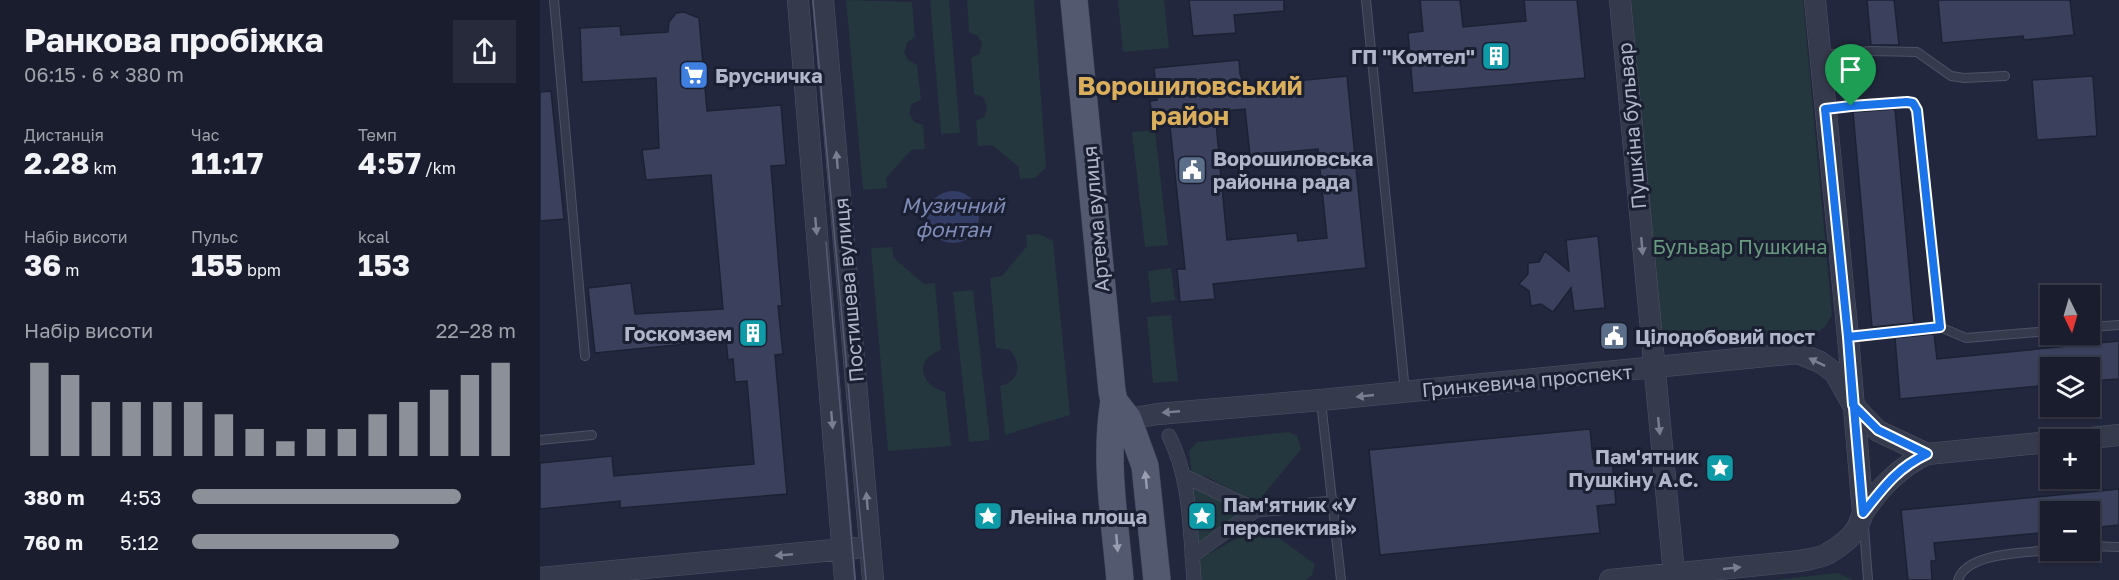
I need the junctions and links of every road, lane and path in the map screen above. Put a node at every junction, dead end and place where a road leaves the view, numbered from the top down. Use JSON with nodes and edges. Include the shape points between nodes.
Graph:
{"nodes":[{"id":1,"x":554,"y":0,"type":"edge"},
{"id":2,"x":798,"y":0,"type":"edge"},
{"id":3,"x":823,"y":0,"type":"edge"},
{"id":4,"x":1074,"y":0,"type":"edge"},
{"id":5,"x":1366,"y":0,"type":"edge"},
{"id":6,"x":1620,"y":0,"type":"edge"},
{"id":7,"x":1815,"y":0,"type":"edge"},
{"id":8,"x":1820,"y":55,"type":"junction"},
{"id":9,"x":2005,"y":76,"type":"dead end"},
{"id":10,"x":1825,"y":109,"type":"junction"},
{"id":11,"x":2119,"y":325,"type":"edge"},
{"id":12,"x":2100,"y":326,"type":"edge"},
{"id":13,"x":1940,"y":327,"type":"junction"},
{"id":14,"x":2040,"y":332,"type":"edge"},
{"id":15,"x":1848,"y":337,"type":"junction"},
{"id":16,"x":585,"y":356,"type":"dead end"},
{"id":17,"x":1653,"y":368,"type":"junction"},
{"id":18,"x":1406,"y":391,"type":"junction"},
{"id":19,"x":1321,"y":400,"type":"junction"},
{"id":20,"x":1853,"y":405,"type":"junction"},
{"id":21,"x":1121,"y":410,"type":"junction"},
{"id":22,"x":592,"y":435,"type":"dead end"},
{"id":23,"x":2119,"y":435,"type":"edge"},
{"id":24,"x":1169,"y":436,"type":"dead end"},
{"id":25,"x":2100,"y":437,"type":"edge"},
{"id":26,"x":540,"y":440,"type":"edge"},
{"id":27,"x":2040,"y":443,"type":"edge"},
{"id":28,"x":1927,"y":454,"type":"junction"},
{"id":29,"x":1184,"y":476,"type":"junction"},
{"id":30,"x":1333,"y":503,"type":"junction"},
{"id":31,"x":1256,"y":510,"type":"junction"},
{"id":32,"x":1863,"y":513,"type":"junction"},
{"id":33,"x":870,"y":546,"type":"junction"},
{"id":34,"x":2100,"y":546,"type":"edge"},
{"id":35,"x":2119,"y":547,"type":"edge"},
{"id":36,"x":842,"y":549,"type":"junction"},
{"id":37,"x":2040,"y":551,"type":"edge"},
{"id":38,"x":1192,"y":556,"type":"junction"},
{"id":39,"x":1674,"y":577,"type":"edge"},
{"id":40,"x":540,"y":578,"type":"edge"},
{"id":41,"x":845,"y":580,"type":"edge"},
{"id":42,"x":873,"y":580,"type":"edge"},
{"id":43,"x":1120,"y":580,"type":"edge"},
{"id":44,"x":1157,"y":580,"type":"edge"},
{"id":45,"x":1194,"y":580,"type":"edge"},
{"id":46,"x":1341,"y":580,"type":"edge"},
{"id":47,"x":1610,"y":580,"type":"edge"},
{"id":48,"x":1868,"y":580,"type":"edge"},
{"id":49,"x":1958,"y":580,"type":"edge"}],
"edges":[{"from":1,"to":16,"type":"lane"},
{"from":2,"to":36,"type":"street","name":"Постишева вулиця","one_way":true},
{"from":33,"to":3,"type":"street","name":"Постишева вулиця","one_way":true},
{"from":4,"to":21,"type":"main road","name":"Артема вулиця","via":[[1112,391]]},
{"from":5,"to":18,"type":"lane"},
{"from":6,"to":17,"type":"street","name":"Пушкіна бульвар","one_way":true},
{"from":7,"to":8,"type":"street"},
{"from":8,"to":9,"type":"lane","via":[[1917,52],[1951,76]]},
{"from":8,"to":10,"type":"street"},
{"from":10,"to":13,"type":"lane","via":[[1913,103],[1917,110]]},
{"from":10,"to":15,"type":"street"},
{"from":11,"to":12,"type":"lane"},
{"from":13,"to":14,"type":"lane","via":[[1966,338]]},
{"from":13,"to":15,"type":"lane"},
{"from":15,"to":20,"type":"street"},
{"from":17,"to":18,"type":"street","name":"Гринкевича проспект"},
{"from":20,"to":17,"type":"street","name":"Гринкевича проспект","one_way":true,"via":[[1835,373],[1798,353]]},
{"from":17,"to":39,"type":"street","name":"Пушкіна бульвар","one_way":true},
{"from":18,"to":19,"type":"street","name":"Гринкевича проспект","one_way":true},
{"from":19,"to":21,"type":"street","name":"Гринкевича проспект","one_way":true,"via":[[1158,414]]},
{"from":19,"to":30,"type":"lane"},
{"from":20,"to":28,"type":"street","name":"Гринкевича проспект","via":[[1878,430]]},
{"from":20,"to":32,"type":"street"},
{"from":21,"to":43,"type":"main road","name":"Артема вулиця","one_way":true,"via":[[1110,425],[1109,454]]},
{"from":44,"to":21,"type":"main road","name":"Артема вулиця","one_way":true,"via":[[1145,466]]},
{"from":22,"to":26,"type":"lane"},
{"from":23,"to":25,"type":"street"},
{"from":24,"to":29,"type":"street"},
{"from":27,"to":28,"type":"street"},
{"from":28,"to":32,"type":"street","via":[[1899,470]]},
{"from":29,"to":31,"type":"street"},
{"from":29,"to":38,"type":"street"},
{"from":30,"to":31,"type":"street"},
{"from":30,"to":46,"type":"lane"},
{"from":31,"to":38,"type":"street"},
{"from":39,"to":32,"type":"street","one_way":true,"via":[[1827,554],[1857,529]]},
{"from":32,"to":48,"type":"lane"},
{"from":33,"to":36,"type":"street"},
{"from":33,"to":42,"type":"street","name":"Постишева вулиця"},
{"from":34,"to":35,"type":"lane"},
{"from":36,"to":40,"type":"street","one_way":true},
{"from":36,"to":41,"type":"street","name":"Постишева вулиця"},
{"from":37,"to":49,"type":"lane","via":[[1989,557],[1972,564]]},
{"from":38,"to":45,"type":"street"},
{"from":39,"to":47,"type":"street"}]}
